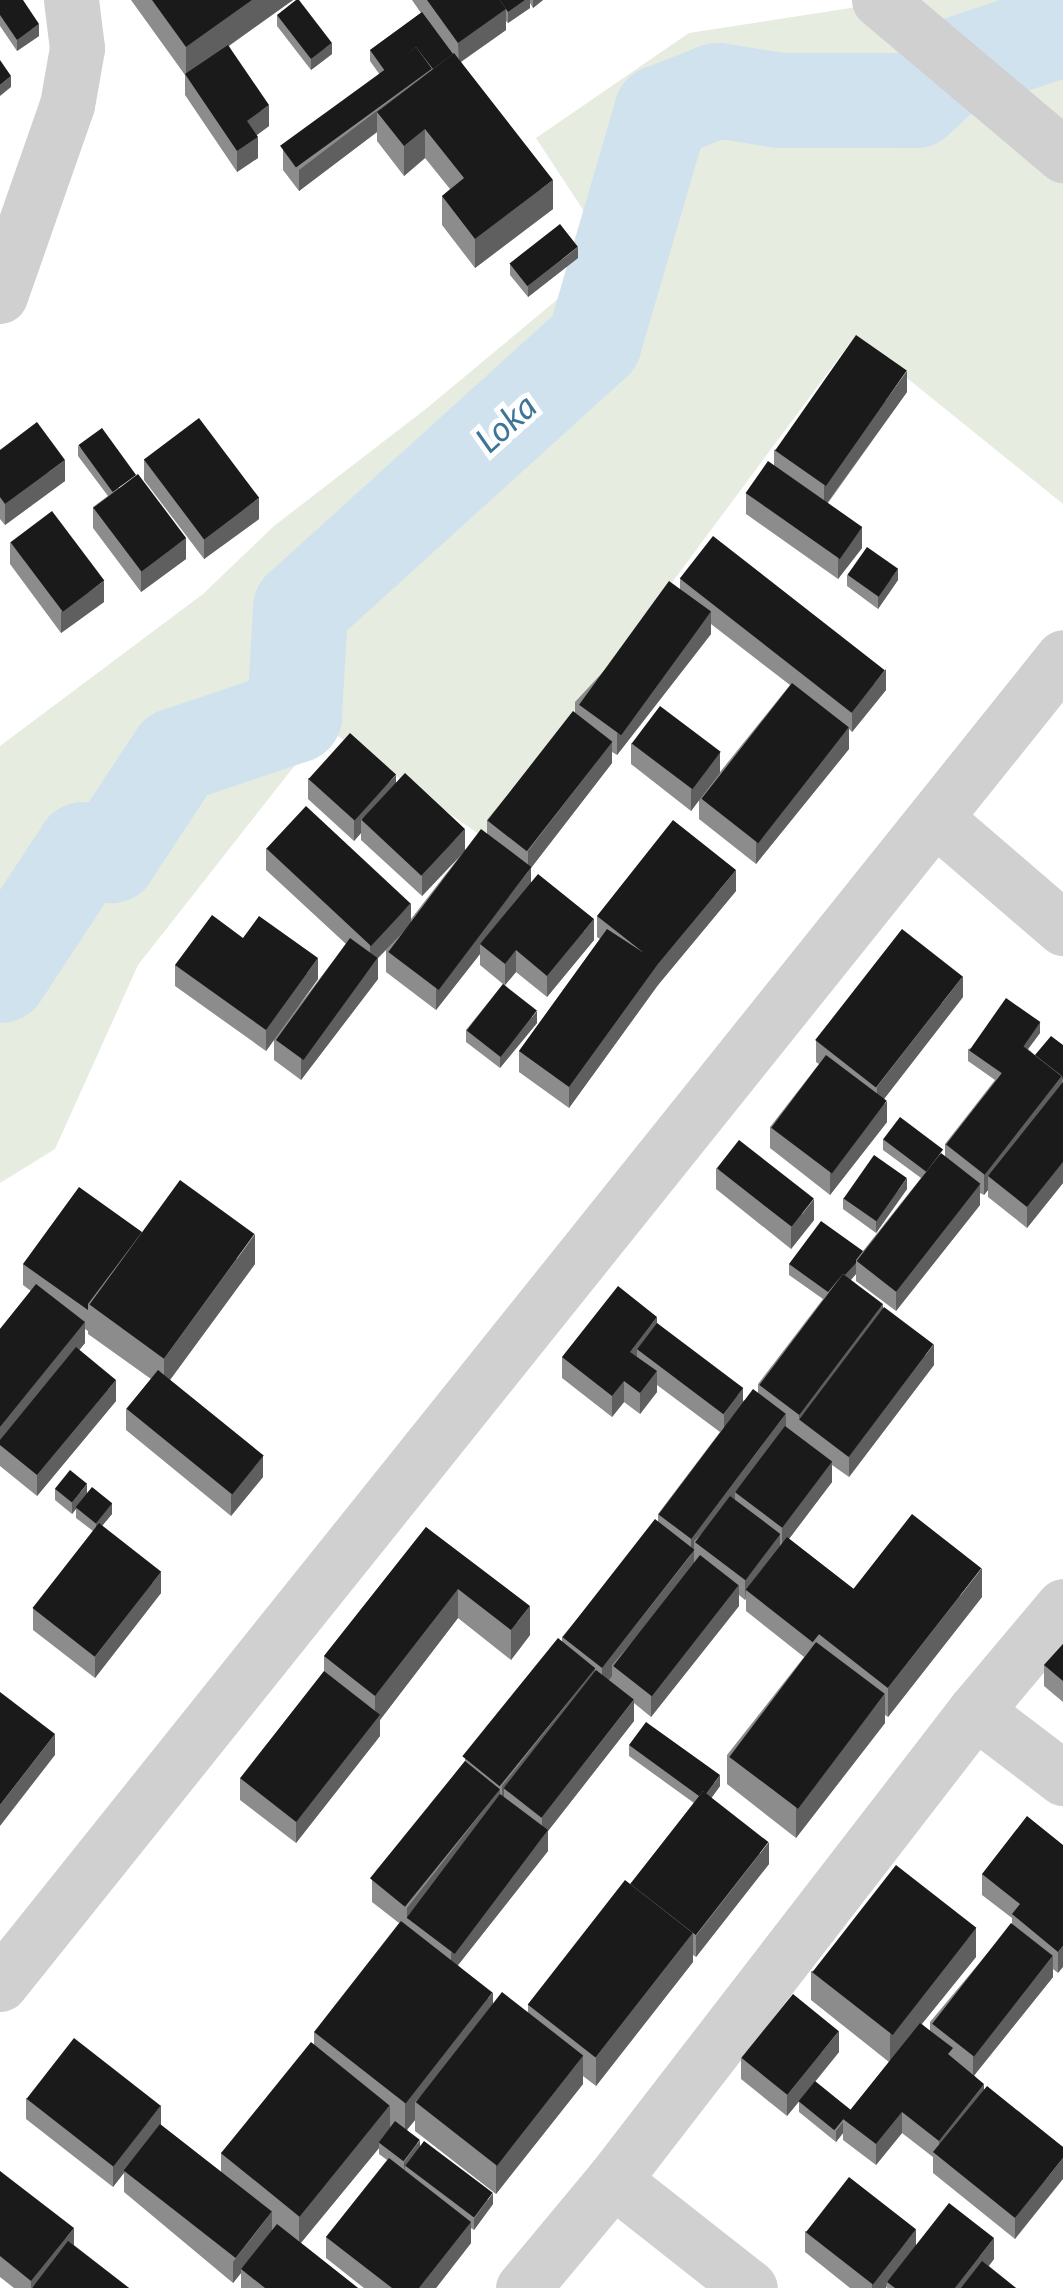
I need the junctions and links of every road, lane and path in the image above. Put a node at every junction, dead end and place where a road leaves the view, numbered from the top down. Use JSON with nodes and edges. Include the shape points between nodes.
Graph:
{"nodes":[{"id":1,"x":71,"y":0,"type":"edge"},
{"id":2,"x":879,"y":0,"type":"edge"},
{"id":3,"x":1063,"y":154,"type":"edge"},
{"id":4,"x":0,"y":296,"type":"edge"},
{"id":5,"x":1063,"y":657,"type":"edge"},
{"id":6,"x":935,"y":818,"type":"junction"},
{"id":7,"x":1063,"y":928,"type":"edge"},
{"id":8,"x":1063,"y":1606,"type":"edge"},
{"id":9,"x":975,"y":1712,"type":"junction"},
{"id":10,"x":1063,"y":1778,"type":"edge"},
{"id":11,"x":0,"y":1984,"type":"edge"},
{"id":12,"x":613,"y":2180,"type":"junction"},
{"id":13,"x":524,"y":2288,"type":"edge"},
{"id":14,"x":750,"y":2288,"type":"edge"}],
"edges":[{"from":1,"to":4,"type":"street","via":[[77,48],[68,105]]},
{"from":2,"to":3,"type":"street"},
{"from":5,"to":6,"type":"street"},
{"from":6,"to":7,"type":"street"},
{"from":6,"to":11,"type":"street"},
{"from":8,"to":9,"type":"street"},
{"from":9,"to":10,"type":"street"},
{"from":9,"to":12,"type":"street"},
{"from":12,"to":13,"type":"street"},
{"from":12,"to":14,"type":"street"}]}
